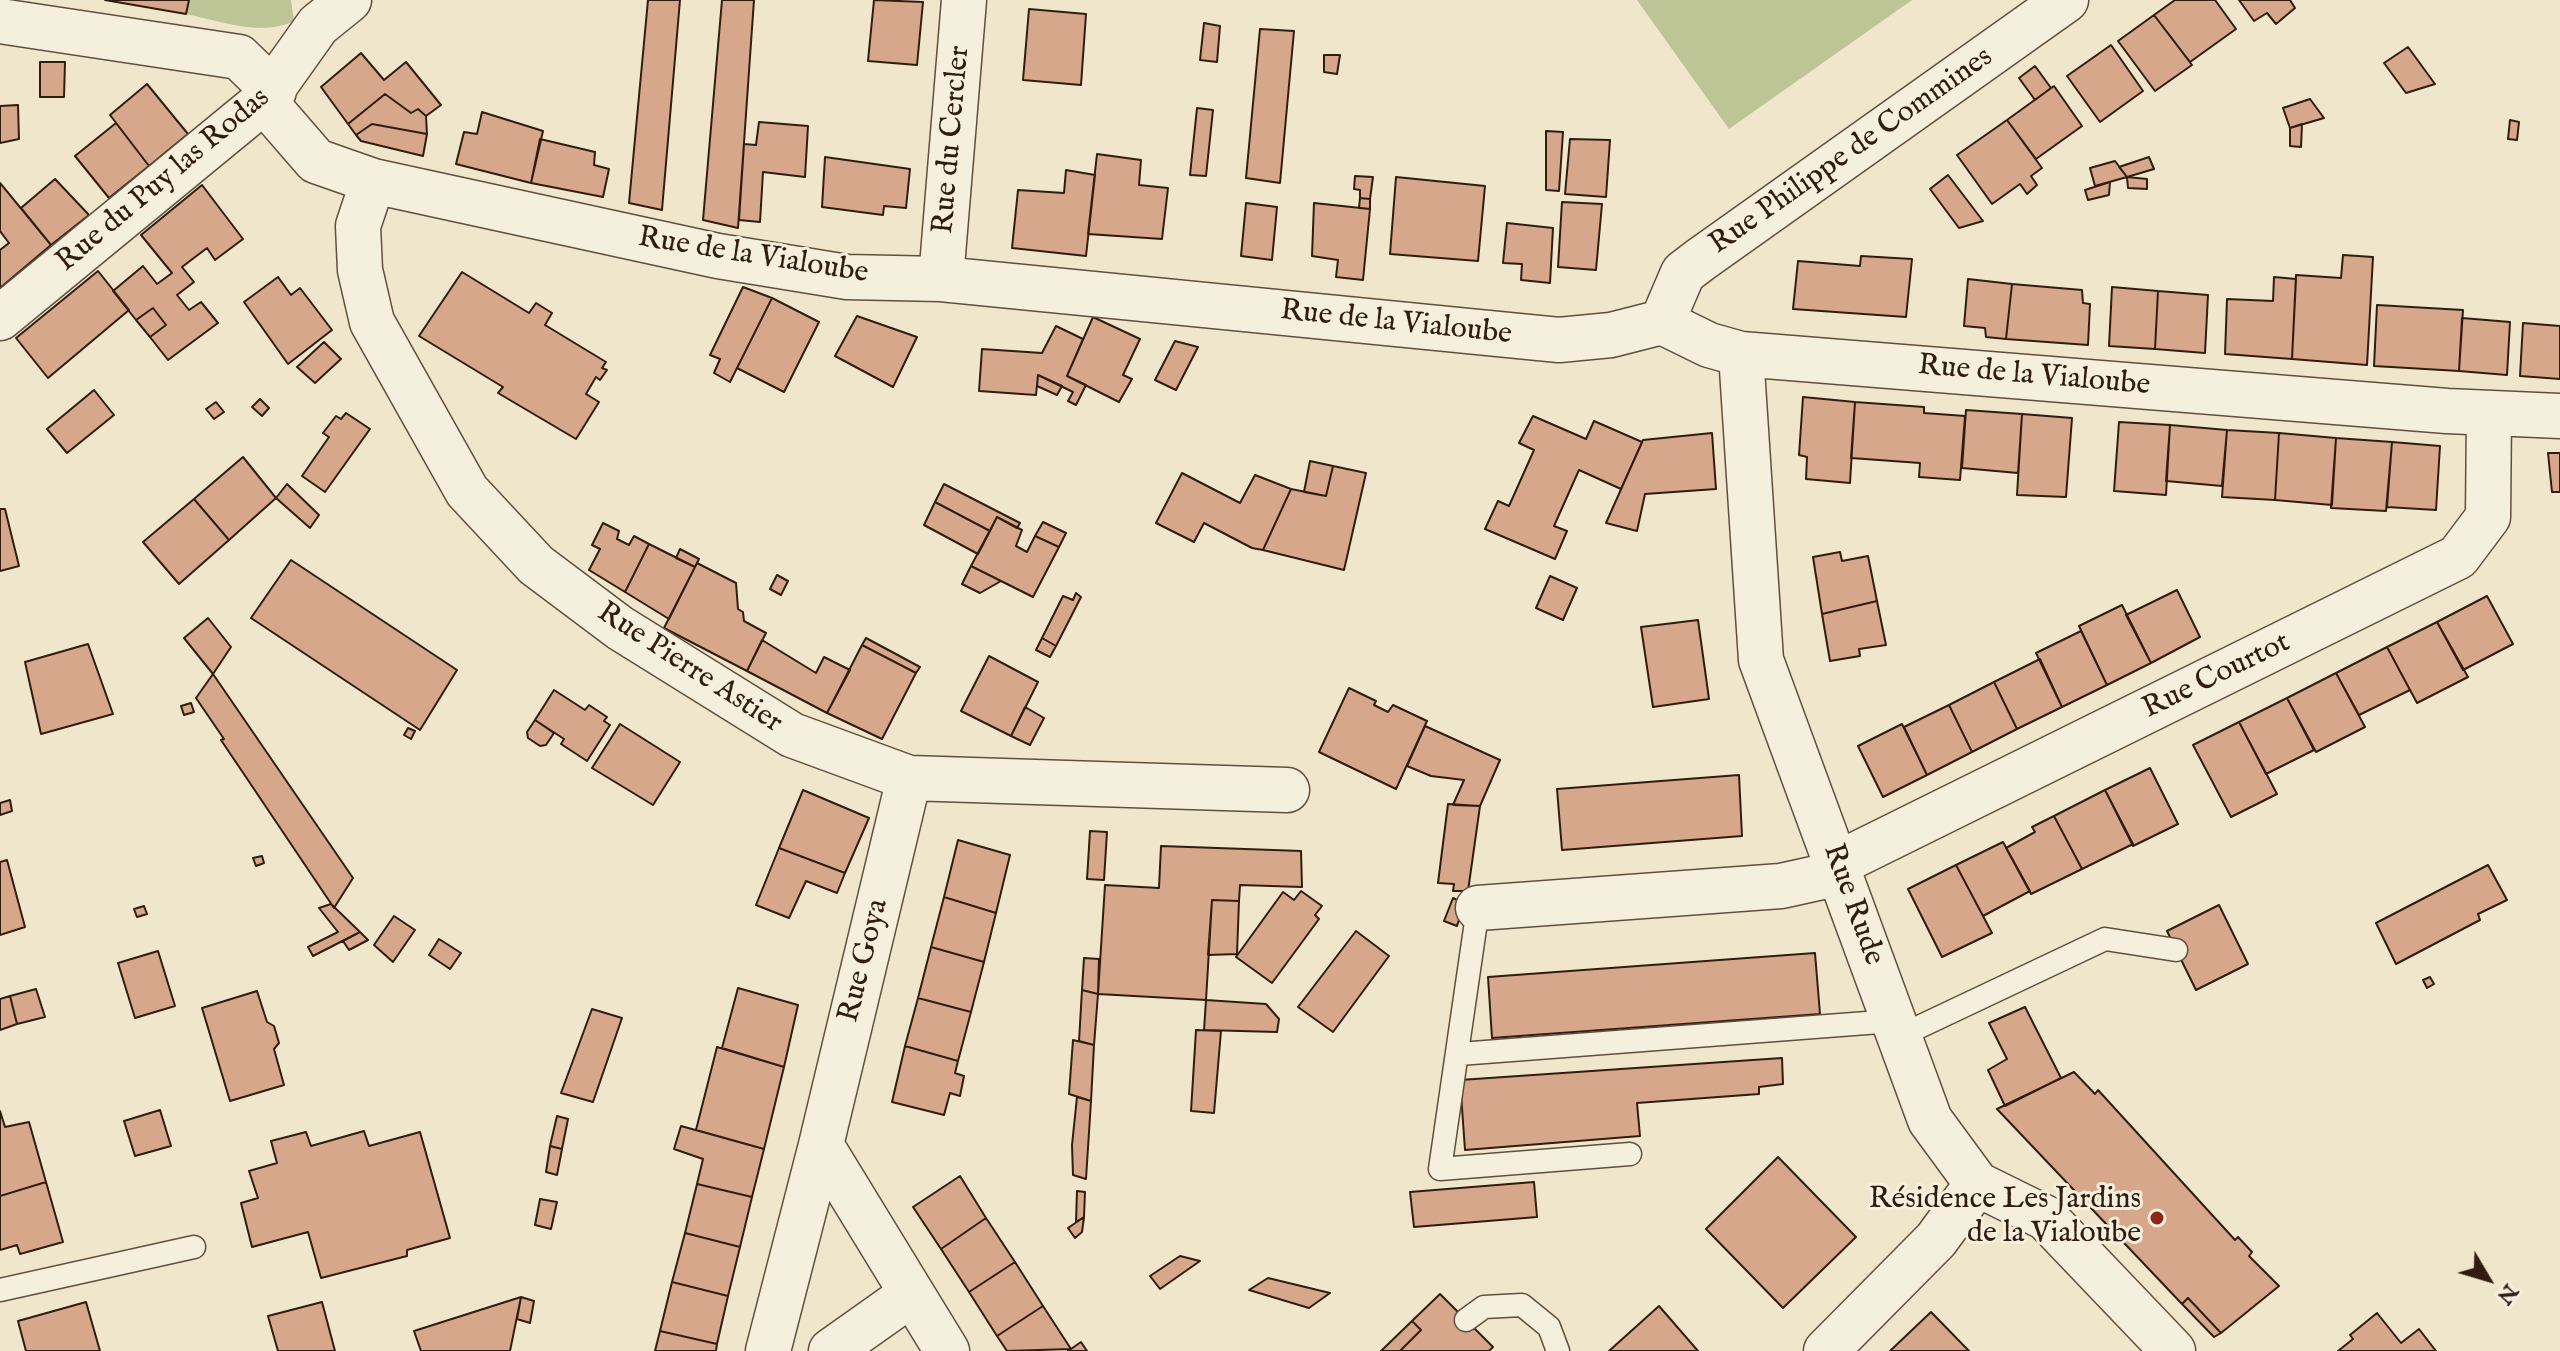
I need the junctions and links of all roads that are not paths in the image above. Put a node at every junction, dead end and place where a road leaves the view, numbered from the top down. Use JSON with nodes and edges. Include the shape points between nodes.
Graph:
{"nodes":[{"id":1,"x":349,"y":0,"type":"edge"},
{"id":2,"x":964,"y":0,"type":"edge"},
{"id":3,"x":2066,"y":0,"type":"edge"},
{"id":4,"x":0,"y":21,"type":"edge"},
{"id":5,"x":269,"y":96,"type":"junction"},
{"id":6,"x":373,"y":181,"type":"junction"},
{"id":7,"x":941,"y":279,"type":"junction"},
{"id":8,"x":0,"y":318,"type":"edge"},
{"id":9,"x":1662,"y":322,"type":"junction"},
{"id":10,"x":1741,"y":354,"type":"junction"},
{"id":11,"x":2489,"y":413,"type":"junction"},
{"id":12,"x":2560,"y":416,"type":"edge"},
{"id":13,"x":909,"y":778,"type":"junction"},
{"id":14,"x":1287,"y":790,"type":"dead end"},
{"id":15,"x":1839,"y":869,"type":"junction"},
{"id":16,"x":1478,"y":908,"type":"joint"},
{"id":17,"x":2176,"y":950,"type":"dead end"},
{"id":18,"x":1897,"y":1029,"type":"junction"},
{"id":19,"x":1459,"y":1054,"type":"junction"},
{"id":20,"x":821,"y":1145,"type":"junction"},
{"id":21,"x":1630,"y":1154,"type":"dead end"},
{"id":22,"x":1977,"y":1184,"type":"junction"},
{"id":23,"x":194,"y":1247,"type":"dead end"},
{"id":24,"x":0,"y":1290,"type":"edge"},
{"id":25,"x":910,"y":1295,"type":"junction"},
{"id":26,"x":1466,"y":1320,"type":"dead end"},
{"id":27,"x":768,"y":1351,"type":"edge"},
{"id":28,"x":831,"y":1351,"type":"edge"},
{"id":29,"x":947,"y":1351,"type":"edge"},
{"id":30,"x":1558,"y":1351,"type":"edge"},
{"id":31,"x":1826,"y":1351,"type":"edge"},
{"id":32,"x":2173,"y":1351,"type":"edge"}],
"edges":[{"from":1,"to":5,"type":"street","name":"Rue du Puy las Rodas","via":[[318,25]]},
{"from":2,"to":7,"type":"street","name":"Rue du Cercler"},
{"from":3,"to":9,"type":"street","name":"Rue Philippe de Commines","via":[[1683,273]]},
{"from":4,"to":5,"type":"street","name":"Rue de la Vialoube","via":[[239,57]]},
{"from":5,"to":6,"type":"street","name":"Rue de la Vialoube","via":[[316,161]]},
{"from":5,"to":8,"type":"street","name":"Rue du Puy las Rodas"},
{"from":6,"to":7,"type":"street","name":"Rue de la Vialoube","via":[[718,256],[847,277]]},
{"from":6,"to":13,"type":"street","name":"Rue Pierre Astier","via":[[358,226],[360,270],[372,322],[467,491],[536,565],[620,628],[792,735]]},
{"from":7,"to":9,"type":"street","name":"Rue de la Vialoube","via":[[1559,340],[1611,335]]},
{"from":9,"to":10,"type":"street","name":"Rue de la Vialoube"},
{"from":10,"to":11,"type":"street","name":"Rue de la Vialoube"},
{"from":10,"to":15,"type":"street","name":"Rue Rude","via":[[1761,660]]},
{"from":11,"to":12,"type":"street","name":"Rue de la Vialoube"},
{"from":11,"to":15,"type":"street","name":"Rue Courtot","via":[[2488,517],[2458,557]]},
{"from":13,"to":14,"type":"street","name":"Rue Pierre Astier"},
{"from":13,"to":20,"type":"street","name":"Rue Goya"},
{"from":15,"to":16,"type":"street","name":"Rue Courtot","via":[[1781,886]]},
{"from":15,"to":18,"type":"street","name":"Rue Rude"},
{"from":16,"to":19,"type":"lane"},
{"from":17,"to":18,"type":"lane","via":[[2105,939]]},
{"from":18,"to":19,"type":"lane"},
{"from":18,"to":22,"type":"street","name":"Rue Rude","via":[[1930,1120]]},
{"from":19,"to":21,"type":"lane","via":[[1440,1169]]},
{"from":20,"to":25,"type":"street"},
{"from":20,"to":27,"type":"street","name":"Rue Goya"},
{"from":22,"to":31,"type":"street","via":[[1936,1240]]},
{"from":22,"to":32,"type":"street","name":"Rue Rude","via":[[2046,1218]]},
{"from":23,"to":24,"type":"lane"},
{"from":25,"to":28,"type":"street"},
{"from":25,"to":29,"type":"street"},
{"from":26,"to":30,"type":"lane","via":[[1484,1307],[1522,1305],[1549,1327]]}]}
